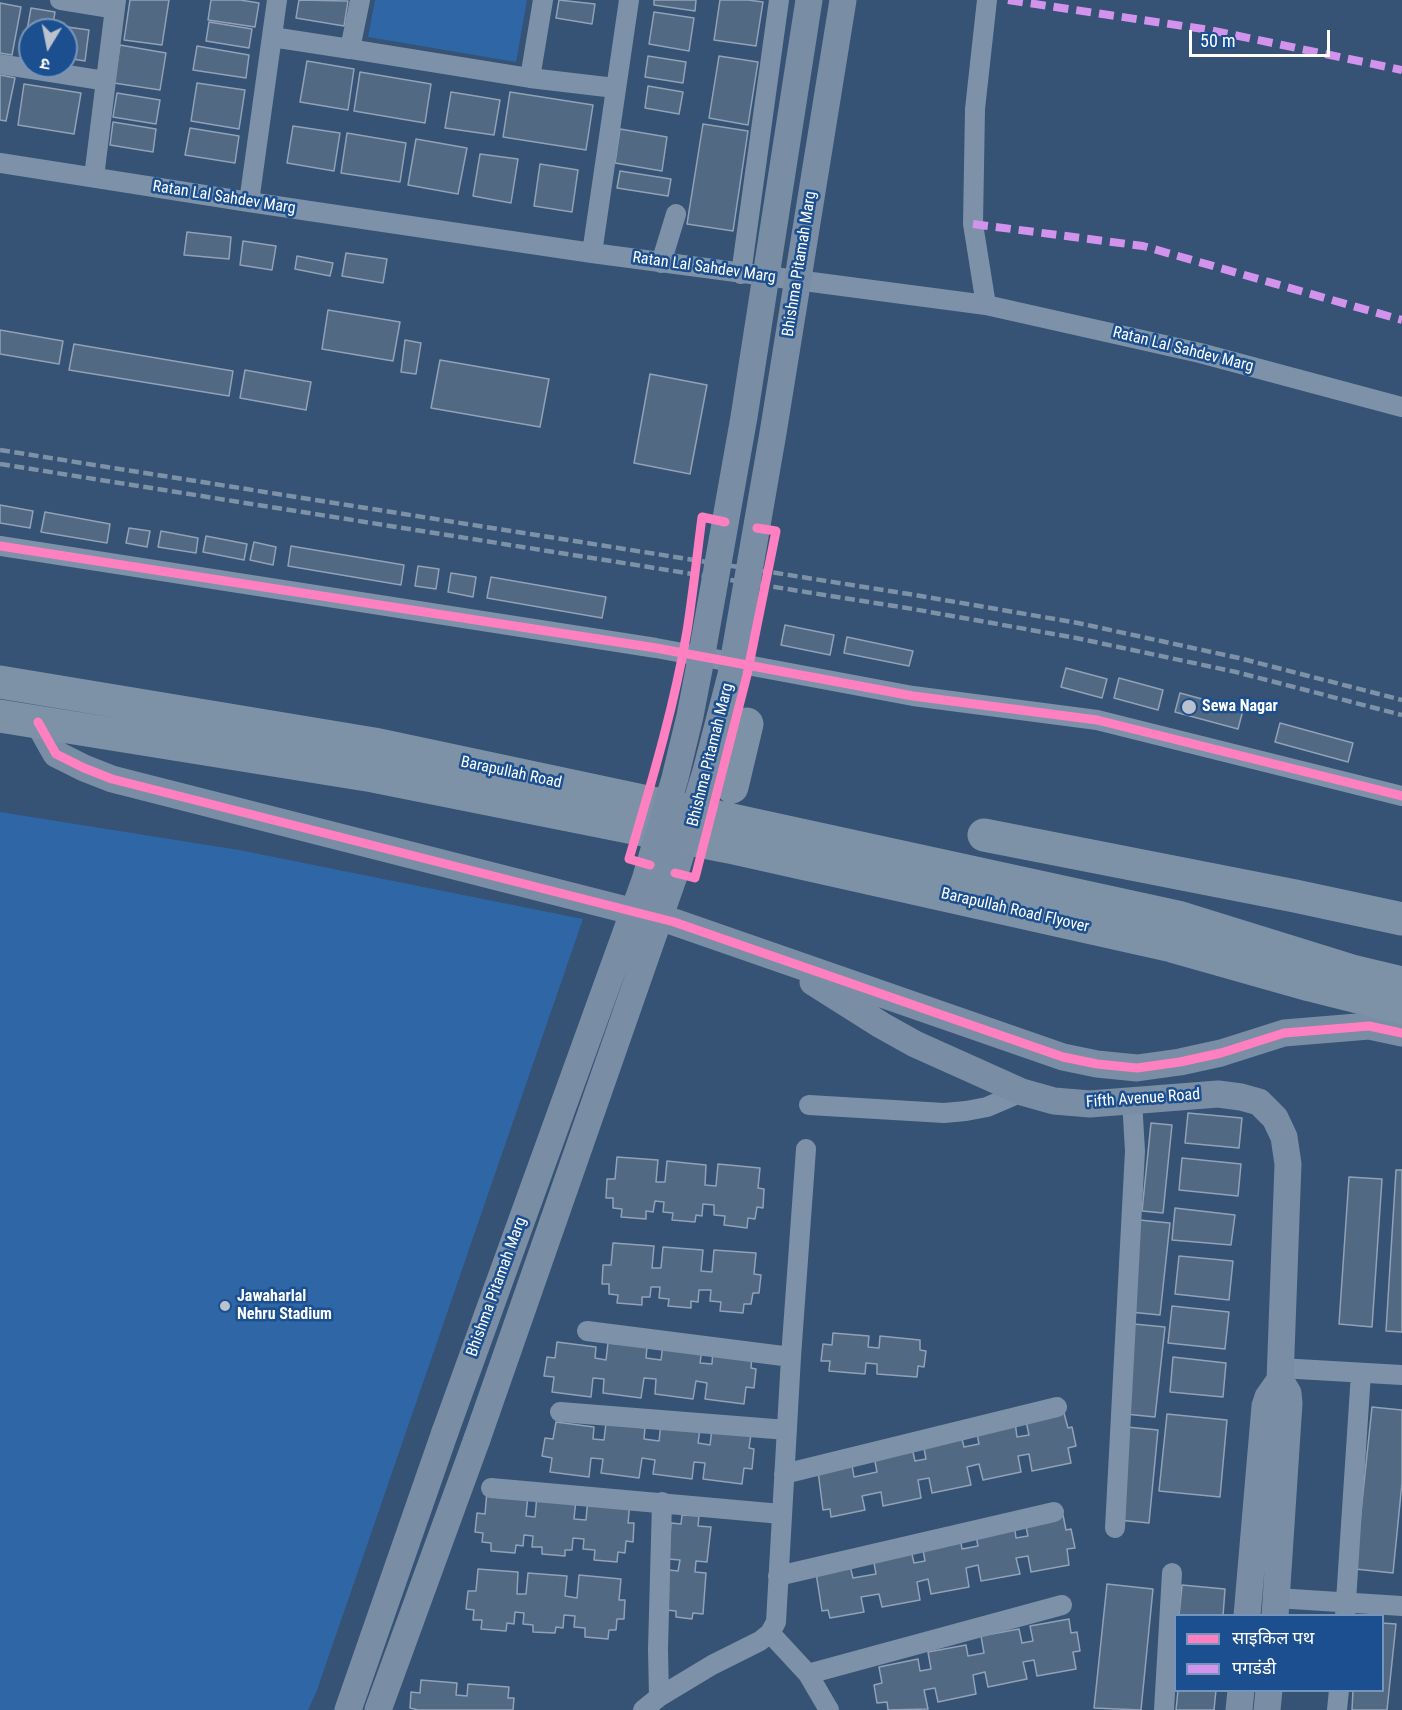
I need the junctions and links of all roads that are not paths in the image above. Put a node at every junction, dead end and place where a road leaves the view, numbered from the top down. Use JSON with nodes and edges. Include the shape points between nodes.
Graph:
{"nodes":[{"id":1,"x":60,"y":0,"type":"edge"},
{"id":2,"x":277,"y":0,"type":"edge"},
{"id":3,"x":360,"y":0,"type":"edge"},
{"id":4,"x":543,"y":0,"type":"edge"},
{"id":5,"x":628,"y":0,"type":"edge"},
{"id":6,"x":779,"y":0,"type":"edge"},
{"id":7,"x":809,"y":0,"type":"edge"},
{"id":8,"x":843,"y":0,"type":"edge"},
{"id":9,"x":987,"y":0,"type":"edge"},
{"id":10,"x":116,"y":4,"type":"edge"},
{"id":11,"x":272,"y":37,"type":"junction"},
{"id":12,"x":350,"y":49,"type":"junction"},
{"id":13,"x":0,"y":64,"type":"edge"},
{"id":14,"x":530,"y":78,"type":"junction"},
{"id":15,"x":106,"y":81,"type":"junction"},
{"id":16,"x":615,"y":88,"type":"junction"},
{"id":17,"x":0,"y":163,"type":"edge"},
{"id":18,"x":94,"y":177,"type":"junction"},
{"id":19,"x":249,"y":202,"type":"junction"},
{"id":20,"x":676,"y":214,"type":"dead end"},
{"id":21,"x":592,"y":253,"type":"junction"},
{"id":22,"x":661,"y":262,"type":"junction"},
{"id":23,"x":741,"y":274,"type":"junction"},
{"id":24,"x":986,"y":305,"type":"junction"},
{"id":25,"x":1402,"y":407,"type":"edge"},
{"id":26,"x":0,"y":546,"type":"edge"},
{"id":27,"x":0,"y":682,"type":"edge"},
{"id":28,"x":12,"y":722,"type":"edge"},
{"id":29,"x":747,"y":724,"type":"dead end"},
{"id":30,"x":732,"y":787,"type":"dead end"},
{"id":31,"x":1402,"y":796,"type":"edge"},
{"id":32,"x":625,"y":826,"type":"joint"},
{"id":33,"x":984,"y":835,"type":"dead end"},
{"id":34,"x":1027,"y":844,"type":"junction"},
{"id":35,"x":1109,"y":860,"type":"junction"},
{"id":36,"x":1018,"y":882,"type":"junction"},
{"id":37,"x":1099,"y":899,"type":"junction"},
{"id":38,"x":1402,"y":919,"type":"edge"},
{"id":39,"x":1175,"y":931,"type":"junction"},
{"id":40,"x":774,"y":957,"type":"junction"},
{"id":41,"x":1402,"y":983,"type":"edge"},
{"id":42,"x":1402,"y":1008,"type":"edge"},
{"id":43,"x":1402,"y":1033,"type":"edge"},
{"id":44,"x":1022,"y":1092,"type":"junction"},
{"id":45,"x":1132,"y":1100,"type":"junction"},
{"id":46,"x":809,"y":1105,"type":"dead end"},
{"id":47,"x":806,"y":1149,"type":"dead end"},
{"id":48,"x":587,"y":1331,"type":"dead end"},
{"id":49,"x":791,"y":1356,"type":"junction"},
{"id":50,"x":1361,"y":1373,"type":"junction"},
{"id":51,"x":1280,"y":1374,"type":"junction"},
{"id":52,"x":1402,"y":1375,"type":"edge"},
{"id":53,"x":1057,"y":1407,"type":"dead end"},
{"id":54,"x":560,"y":1412,"type":"dead end"},
{"id":55,"x":787,"y":1430,"type":"junction"},
{"id":56,"x":784,"y":1474,"type":"junction"},
{"id":57,"x":491,"y":1488,"type":"dead end"},
{"id":58,"x":662,"y":1502,"type":"junction"},
{"id":59,"x":1054,"y":1512,"type":"dead end"},
{"id":60,"x":781,"y":1514,"type":"junction"},
{"id":61,"x":1115,"y":1528,"type":"dead end"},
{"id":62,"x":1172,"y":1573,"type":"dead end"},
{"id":63,"x":778,"y":1576,"type":"junction"},
{"id":64,"x":1062,"y":1605,"type":"dead end"},
{"id":65,"x":1402,"y":1606,"type":"edge"},
{"id":66,"x":1275,"y":1607,"type":"edge"},
{"id":67,"x":1345,"y":1609,"type":"edge"},
{"id":68,"x":1247,"y":1614,"type":"edge"},
{"id":69,"x":770,"y":1633,"type":"junction"},
{"id":70,"x":808,"y":1674,"type":"junction"},
{"id":71,"x":1241,"y":1692,"type":"edge"},
{"id":72,"x":1269,"y":1692,"type":"edge"},
{"id":73,"x":1339,"y":1692,"type":"edge"},
{"id":74,"x":650,"y":1706,"type":"edge"},
{"id":75,"x":348,"y":1710,"type":"edge"},
{"id":76,"x":378,"y":1710,"type":"edge"},
{"id":77,"x":830,"y":1710,"type":"edge"},
{"id":78,"x":1164,"y":1710,"type":"edge"},
{"id":79,"x":1239,"y":1710,"type":"edge"},
{"id":80,"x":1267,"y":1710,"type":"edge"},
{"id":81,"x":1337,"y":1710,"type":"edge"}],
"edges":[{"from":1,"to":10,"type":"street"},
{"from":2,"to":11,"type":"street"},
{"from":3,"to":12,"type":"street"},
{"from":4,"to":14,"type":"street"},
{"from":5,"to":16,"type":"street"},
{"from":6,"to":23,"type":"street"},
{"from":7,"to":75,"type":"main road","name":"Bhishma Pitamah Marg","bridge":true,"via":[[744,417],[699,670],[675,778],[645,880]]},
{"from":8,"to":76,"type":"main road","name":"Bhishma Pitamah Marg","bridge":true,"via":[[731,675],[706,771],[675,873]]},
{"from":9,"to":24,"type":"street","via":[[975,109],[973,224]]},
{"from":10,"to":15,"type":"street"},
{"from":11,"to":12,"type":"street"},
{"from":11,"to":19,"type":"street"},
{"from":12,"to":14,"type":"street"},
{"from":13,"to":15,"type":"street"},
{"from":14,"to":16,"type":"street"},
{"from":15,"to":18,"type":"street"},
{"from":16,"to":21,"type":"street"},
{"from":17,"to":18,"type":"street","name":"Ratan Lal Sahdev Marg"},
{"from":18,"to":19,"type":"street","name":"Ratan Lal Sahdev Marg","via":[[165,179]]},
{"from":19,"to":21,"type":"street","name":"Ratan Lal Sahdev Marg"},
{"from":20,"to":22,"type":"street"},
{"from":21,"to":22,"type":"street","name":"Ratan Lal Sahdev Marg"},
{"from":22,"to":23,"type":"street","name":"Ratan Lal Sahdev Marg"},
{"from":23,"to":24,"type":"street","name":"Ratan Lal Sahdev Marg"},
{"from":24,"to":25,"type":"street","name":"Ratan Lal Sahdev Marg","via":[[1200,353]]},
{"from":26,"to":31,"type":"street","via":[[656,648],[913,696],[1098,720]]},
{"from":27,"to":36,"type":"highway","name":"Barapullah Road","via":[[374,744]]},
{"from":28,"to":32,"type":"highway","name":"Barapullah Road","via":[[373,776]]},
{"from":28,"to":40,"type":"main road","via":[[56,754],[112,779],[674,922]]},
{"from":29,"to":30,"type":"highway"},
{"from":32,"to":39,"type":"highway","name":"Barapullah Road Flyover"},
{"from":33,"to":34,"type":"highway"},
{"from":34,"to":35,"type":"highway"},
{"from":34,"to":36,"type":"highway"},
{"from":35,"to":37,"type":"highway"},
{"from":35,"to":38,"type":"highway"},
{"from":36,"to":37,"type":"highway","name":"Barapullah Road Flyover"},
{"from":37,"to":39,"type":"highway","name":"Barapullah Road Flyover"},
{"from":39,"to":41,"type":"highway","name":"Barapullah Road Flyover"},
{"from":39,"to":42,"type":"highway","name":"Barapullah Road Flyover","via":[[1310,985]]},
{"from":40,"to":43,"type":"main road","via":[[1063,1057],[1097,1064],[1137,1068],[1179,1062],[1284,1033],[1369,1026]]},
{"from":40,"to":44,"type":"main road","name":"Fifth Avenue Road","via":[[898,1035]]},
{"from":44,"to":45,"type":"main road","name":"Fifth Avenue Road","via":[[1054,1101],[1090,1104]]},
{"from":44,"to":46,"type":"street","via":[[987,1107],[944,1113]]},
{"from":45,"to":51,"type":"main road","name":"Fifth Avenue Road","via":[[1218,1094],[1259,1102],[1275,1118],[1284,1137],[1288,1164]]},
{"from":45,"to":61,"type":"street","via":[[1135,1151]]},
{"from":47,"to":49,"type":"street"},
{"from":48,"to":49,"type":"street"},
{"from":49,"to":55,"type":"street"},
{"from":50,"to":51,"type":"street"},
{"from":50,"to":52,"type":"street"},
{"from":50,"to":67,"type":"street"},
{"from":51,"to":66,"type":"main road","name":"Fifth Avenue Road","via":[[1289,1403]]},
{"from":51,"to":68,"type":"main road","name":"Fifth Avenue Road","via":[[1265,1406]]},
{"from":53,"to":56,"type":"street"},
{"from":54,"to":55,"type":"street"},
{"from":55,"to":56,"type":"street"},
{"from":56,"to":60,"type":"street"},
{"from":57,"to":58,"type":"street"},
{"from":58,"to":60,"type":"street"},
{"from":58,"to":74,"type":"street","via":[[658,1649]]},
{"from":59,"to":63,"type":"street"},
{"from":60,"to":63,"type":"street"},
{"from":62,"to":78,"type":"street"},
{"from":63,"to":69,"type":"street","via":[[776,1622]]},
{"from":64,"to":70,"type":"street"},
{"from":65,"to":67,"type":"street"},
{"from":66,"to":67,"type":"street"},
{"from":69,"to":70,"type":"street"},
{"from":69,"to":74,"type":"street","via":[[711,1665]]},
{"from":70,"to":77,"type":"street"},
{"from":71,"to":79,"type":"main road"},
{"from":72,"to":80,"type":"main road"},
{"from":73,"to":81,"type":"street"}]}
